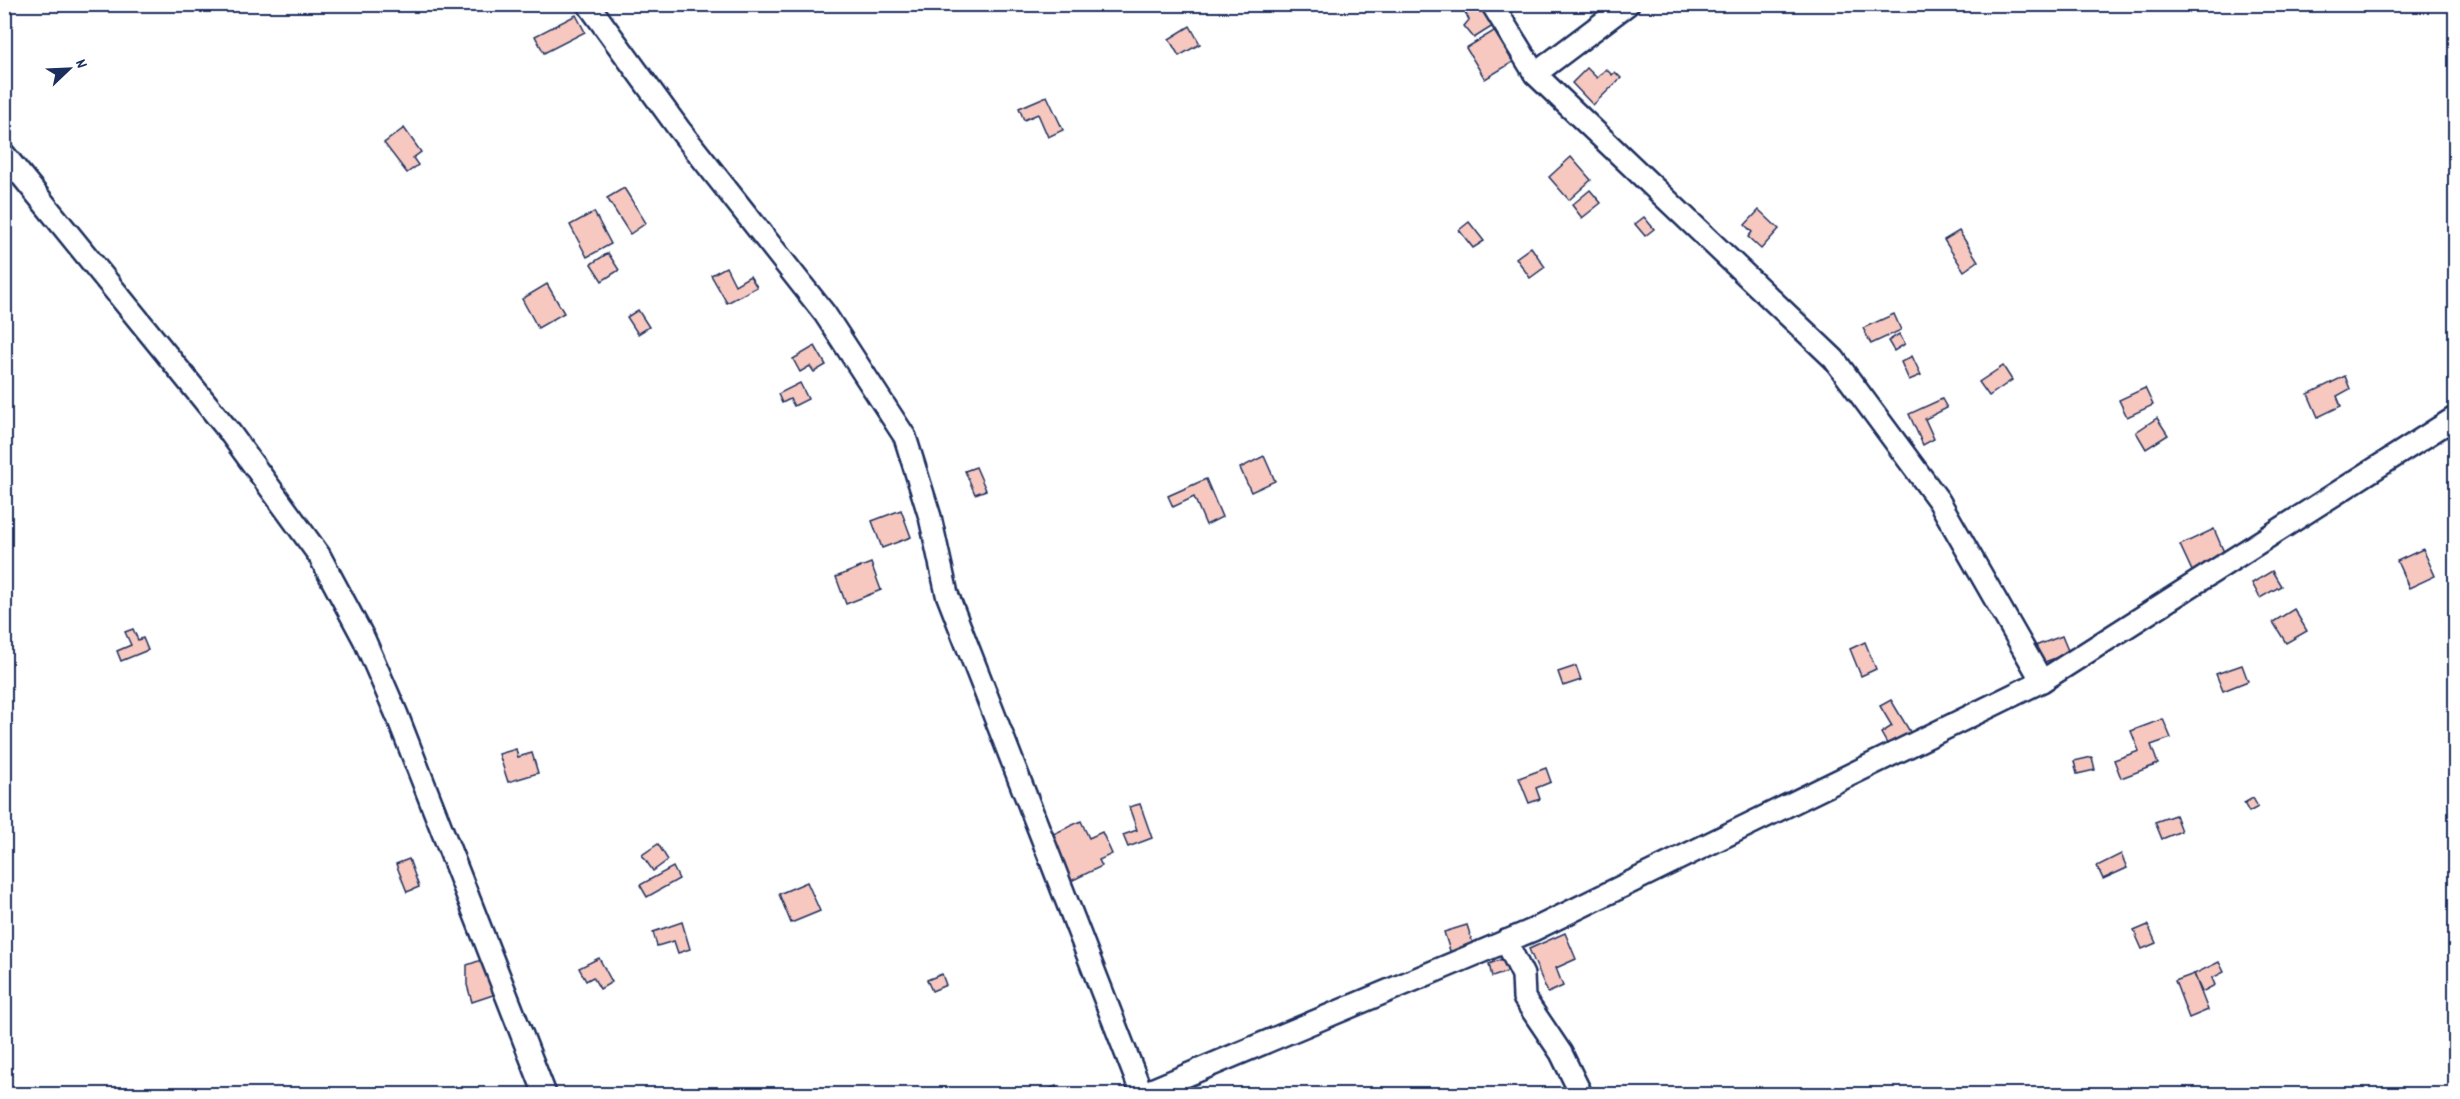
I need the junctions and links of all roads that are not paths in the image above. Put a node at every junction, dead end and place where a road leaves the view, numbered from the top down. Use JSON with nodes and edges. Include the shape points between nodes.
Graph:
{"nodes":[{"id":1,"x":588,"y":4,"type":"edge"},
{"id":2,"x":1492,"y":4,"type":"edge"},
{"id":3,"x":1628,"y":4,"type":"edge"},
{"id":4,"x":1535,"y":75,"type":"junction"},
{"id":5,"x":4,"y":154,"type":"edge"},
{"id":6,"x":2456,"y":417,"type":"edge"},
{"id":7,"x":2042,"y":681,"type":"junction"},
{"id":8,"x":1506,"y":941,"type":"junction"},
{"id":9,"x":1142,"y":1094,"type":"edge"},
{"id":10,"x":545,"y":1095,"type":"edge"},
{"id":11,"x":1581,"y":1095,"type":"edge"}],
"edges":[{"from":1,"to":9,"type":"street","via":[[679,129],[825,314],[905,437],[930,518],[947,594]]},
{"from":2,"to":4,"type":"street"},
{"from":3,"to":4,"type":"street"},
{"from":4,"to":7,"type":"street","via":[[1834,359],[1939,501]]},
{"from":5,"to":10,"type":"street","via":[[228,430],[319,555],[364,639],[397,715]]},
{"from":6,"to":7,"type":"street"},
{"from":7,"to":8,"type":"street"},
{"from":8,"to":9,"type":"street"},
{"from":8,"to":11,"type":"street","via":[[1523,975],[1524,998],[1562,1053]]}]}
